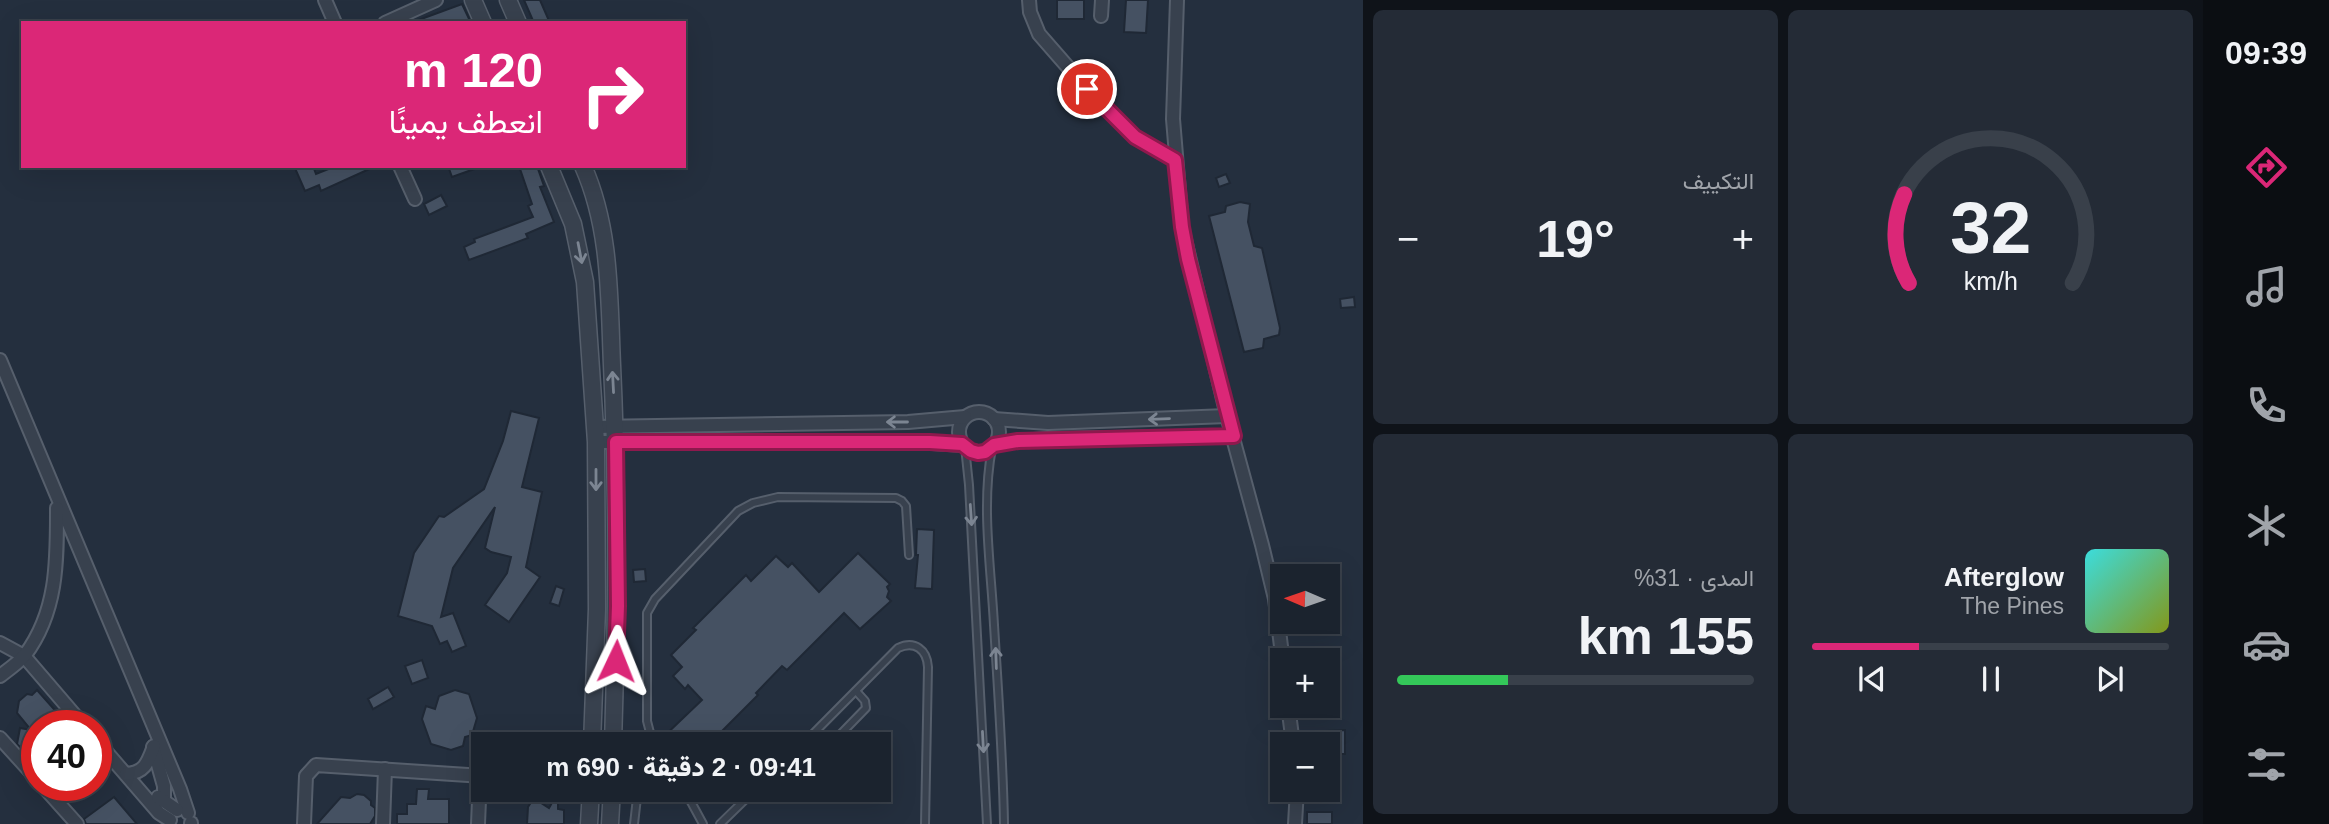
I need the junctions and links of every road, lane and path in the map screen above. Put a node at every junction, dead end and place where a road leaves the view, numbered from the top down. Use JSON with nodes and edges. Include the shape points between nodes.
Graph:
{"nodes":[{"id":1,"x":326,"y":0,"type":"edge"},
{"id":2,"x":436,"y":0,"type":"edge"},
{"id":3,"x":473,"y":0,"type":"edge"},
{"id":4,"x":508,"y":0,"type":"edge"},
{"id":5,"x":1029,"y":0,"type":"edge"},
{"id":6,"x":1102,"y":0,"type":"edge"},
{"id":7,"x":1177,"y":0,"type":"edge"},
{"id":8,"x":1101,"y":16,"type":"dead end"},
{"id":9,"x":334,"y":21,"type":"edge"},
{"id":10,"x":390,"y":21,"type":"edge"},
{"id":11,"x":482,"y":21,"type":"edge"},
{"id":12,"x":517,"y":21,"type":"edge"},
{"id":13,"x":1175,"y":160,"type":"junction"},
{"id":14,"x":401,"y":168,"type":"edge"},
{"id":15,"x":550,"y":168,"type":"edge"},
{"id":16,"x":584,"y":168,"type":"edge"},
{"id":17,"x":415,"y":199,"type":"dead end"},
{"id":18,"x":601,"y":218,"type":"junction"},
{"id":19,"x":573,"y":224,"type":"junction"},
{"id":20,"x":0,"y":360,"type":"edge"},
{"id":21,"x":1227,"y":416,"type":"junction"},
{"id":22,"x":965,"y":417,"type":"junction"},
{"id":23,"x":994,"y":419,"type":"junction"},
{"id":24,"x":615,"y":434,"type":"junction"},
{"id":25,"x":596,"y":435,"type":"junction"},
{"id":26,"x":1234,"y":436,"type":"junction"},
{"id":27,"x":964,"y":446,"type":"junction"},
{"id":28,"x":993,"y":447,"type":"junction"},
{"id":29,"x":58,"y":500,"type":"junction"},
{"id":30,"x":909,"y":555,"type":"dead end"},
{"id":31,"x":0,"y":643,"type":"edge"},
{"id":32,"x":1281,"y":648,"type":"edge"},
{"id":33,"x":24,"y":656,"type":"junction"},
{"id":34,"x":0,"y":676,"type":"edge"},
{"id":35,"x":856,"y":691,"type":"junction"},
{"id":36,"x":70,"y":710,"type":"edge"},
{"id":37,"x":592,"y":732,"type":"edge"},
{"id":38,"x":613,"y":732,"type":"edge"},
{"id":39,"x":650,"y":732,"type":"edge"},
{"id":40,"x":815,"y":732,"type":"edge"},
{"id":41,"x":843,"y":732,"type":"edge"},
{"id":42,"x":0,"y":738,"type":"edge"},
{"id":43,"x":155,"y":741,"type":"junction"},
{"id":44,"x":112,"y":758,"type":"edge"},
{"id":45,"x":21,"y":761,"type":"edge"},
{"id":46,"x":385,"y":769,"type":"junction"},
{"id":47,"x":126,"y":774,"type":"junction"},
{"id":48,"x":471,"y":775,"type":"edge"},
{"id":49,"x":141,"y":791,"type":"junction"},
{"id":50,"x":56,"y":801,"type":"edge"},
{"id":51,"x":164,"y":801,"type":"junction"},
{"id":52,"x":480,"y":802,"type":"edge"},
{"id":53,"x":590,"y":802,"type":"edge"},
{"id":54,"x":611,"y":802,"type":"edge"},
{"id":55,"x":637,"y":802,"type":"edge"},
{"id":56,"x":691,"y":802,"type":"edge"},
{"id":57,"x":743,"y":802,"type":"edge"},
{"id":58,"x":1296,"y":802,"type":"edge"},
{"id":59,"x":182,"y":820,"type":"edge"},
{"id":60,"x":76,"y":824,"type":"edge"},
{"id":61,"x":304,"y":824,"type":"edge"},
{"id":62,"x":383,"y":824,"type":"edge"},
{"id":63,"x":478,"y":824,"type":"edge"},
{"id":64,"x":589,"y":824,"type":"edge"},
{"id":65,"x":610,"y":824,"type":"edge"},
{"id":66,"x":635,"y":824,"type":"edge"},
{"id":67,"x":703,"y":824,"type":"edge"},
{"id":68,"x":720,"y":824,"type":"edge"},
{"id":69,"x":925,"y":824,"type":"edge"},
{"id":70,"x":987,"y":824,"type":"edge"},
{"id":71,"x":1004,"y":824,"type":"edge"},
{"id":72,"x":1295,"y":824,"type":"edge"}],
"edges":[{"from":1,"to":9,"type":"street"},
{"from":2,"to":10,"type":"street"},
{"from":3,"to":11,"type":"street"},
{"from":4,"to":12,"type":"street"},
{"from":5,"to":13,"type":"street","via":[[1039,34],[1087,89],[1135,137]]},
{"from":6,"to":8,"type":"street"},
{"from":7,"to":13,"type":"street"},
{"from":13,"to":21,"type":"street","via":[[1186,248]]},
{"from":14,"to":17,"type":"street"},
{"from":15,"to":19,"type":"street"},
{"from":16,"to":18,"type":"street"},
{"from":18,"to":19,"type":"street"},
{"from":24,"to":18,"type":"street","one_way":true},
{"from":19,"to":25,"type":"street","one_way":true,"via":[[585,282]]},
{"from":20,"to":29,"type":"street"},
{"from":21,"to":23,"type":"street","one_way":true,"via":[[1048,423]]},
{"from":21,"to":26,"type":"street"},
{"from":22,"to":23,"type":"street","via":[[983,412]]},
{"from":22,"to":24,"type":"street","one_way":true},
{"from":22,"to":27,"type":"street","via":[[958,434]]},
{"from":23,"to":28,"type":"street","via":[[999,432]]},
{"from":24,"to":25,"type":"street"},
{"from":24,"to":27,"type":"street"},
{"from":24,"to":38,"type":"street","via":[[618,606]]},
{"from":25,"to":37,"type":"street","one_way":true},
{"from":26,"to":28,"type":"street","via":[[1048,439]]},
{"from":26,"to":32,"type":"street","via":[[1275,599]]},
{"from":27,"to":28,"type":"street","via":[[978,453]]},
{"from":27,"to":70,"type":"lane","one_way":true},
{"from":71,"to":28,"type":"lane","one_way":true,"via":[[988,540]]},
{"from":29,"to":33,"type":"street","via":[[52,594],[41,627]]},
{"from":29,"to":43,"type":"street"},
{"from":30,"to":39,"type":"lane","via":[[906,506],[896,498],[770,498],[738,511],[650,606],[646,621]]},
{"from":31,"to":33,"type":"street"},
{"from":33,"to":34,"type":"street"},
{"from":33,"to":36,"type":"street"},
{"from":35,"to":40,"type":"lane"},
{"from":35,"to":41,"type":"lane","via":[[866,708]]},
{"from":35,"to":69,"type":"lane","via":[[903,645],[915,645],[927,656]]},
{"from":42,"to":45,"type":"street"},
{"from":43,"to":47,"type":"street","via":[[146,766]]},
{"from":43,"to":51,"type":"street"},
{"from":43,"to":59,"type":"street","via":[[180,789]]},
{"from":44,"to":47,"type":"street"},
{"from":46,"to":48,"type":"street"},
{"from":46,"to":61,"type":"street","via":[[321,764],[312,768],[306,776]]},
{"from":46,"to":62,"type":"street"},
{"from":47,"to":49,"type":"street"},
{"from":49,"to":51,"type":"street"},
{"from":49,"to":59,"type":"street","via":[[161,815]]},
{"from":50,"to":60,"type":"street"},
{"from":51,"to":59,"type":"street"},
{"from":52,"to":63,"type":"street"},
{"from":53,"to":64,"type":"street"},
{"from":54,"to":65,"type":"street"},
{"from":55,"to":66,"type":"lane"},
{"from":56,"to":67,"type":"lane"},
{"from":57,"to":68,"type":"lane"},
{"from":58,"to":72,"type":"street"}]}
